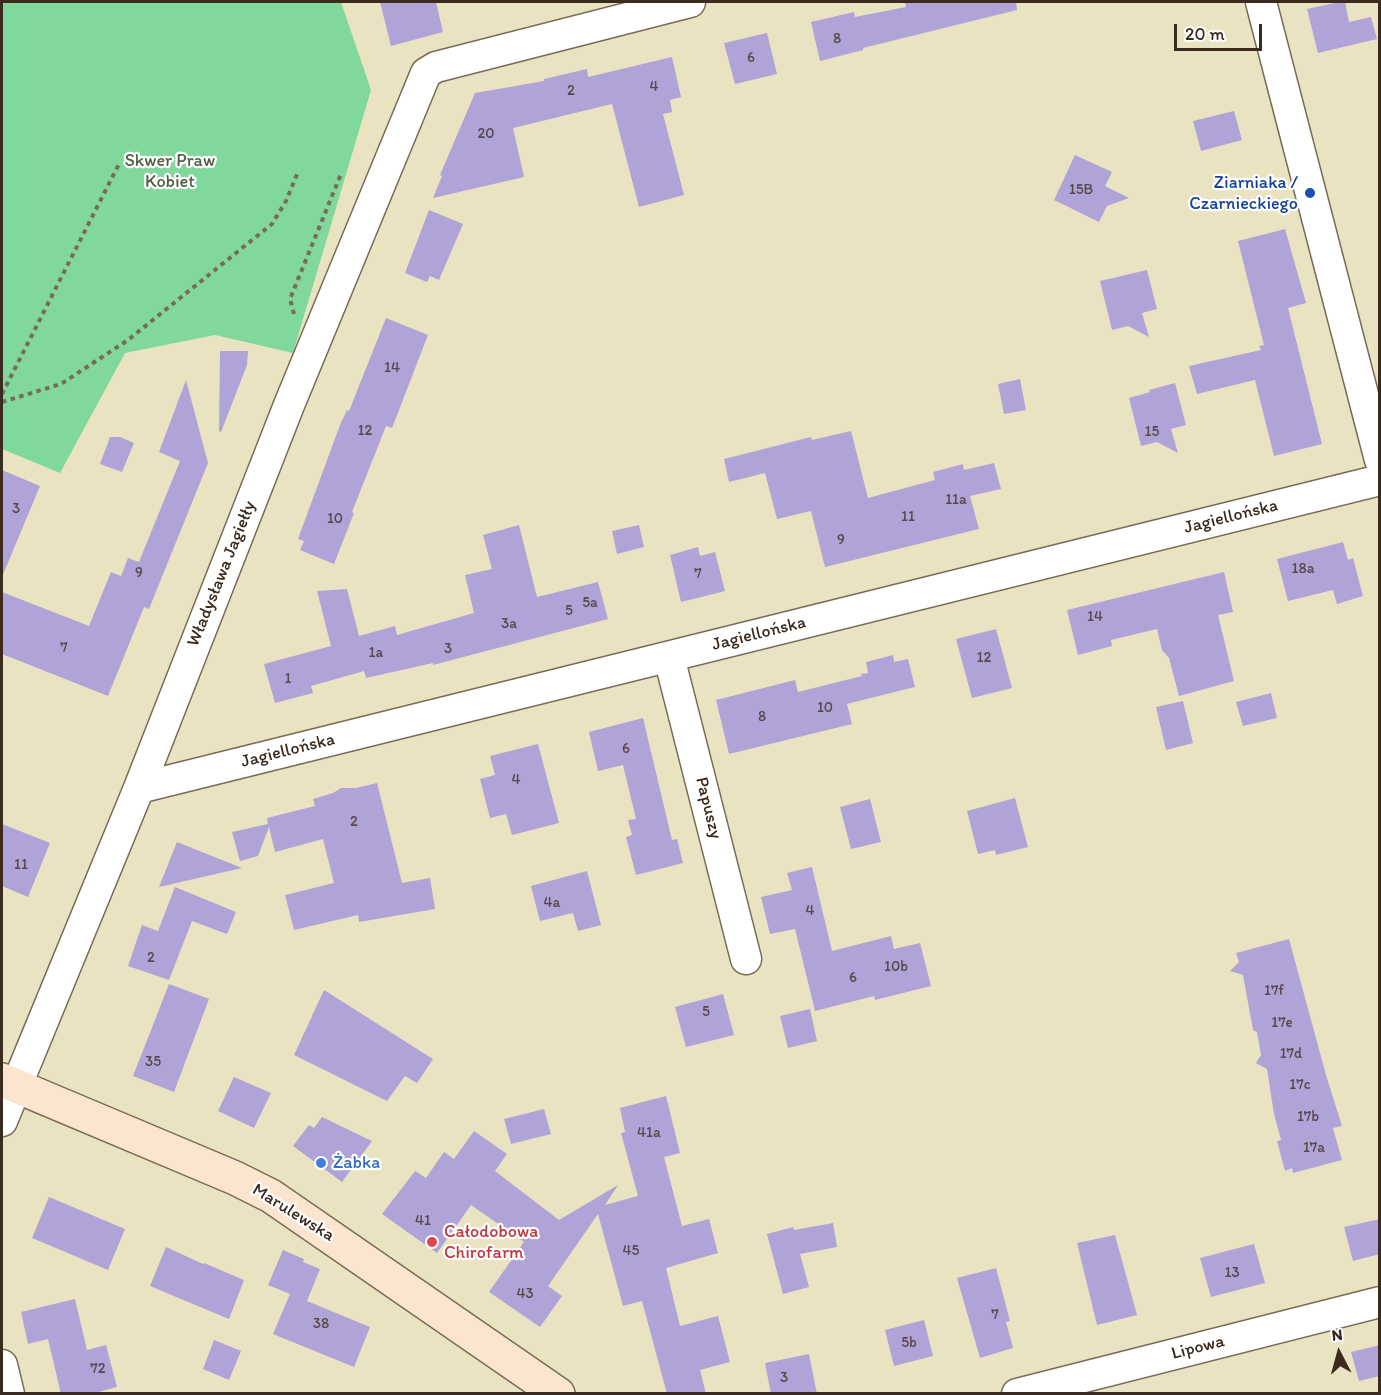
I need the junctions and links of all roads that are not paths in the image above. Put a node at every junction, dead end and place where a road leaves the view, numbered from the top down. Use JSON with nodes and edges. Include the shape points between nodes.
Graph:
{"nodes":[{"id":1,"x":690,"y":2,"type":"edge"},
{"id":2,"x":1261,"y":2,"type":"edge"},
{"id":3,"x":1380,"y":460,"type":"edge"},
{"id":4,"x":1380,"y":480,"type":"edge"},
{"id":5,"x":669,"y":657,"type":"junction"},
{"id":6,"x":139,"y":788,"type":"junction"},
{"id":7,"x":746,"y":959,"type":"dead end"},
{"id":8,"x":8,"y":1083,"type":"edge"},
{"id":9,"x":2,"y":1121,"type":"edge"},
{"id":10,"x":1380,"y":1302,"type":"edge"},
{"id":11,"x":2,"y":1365,"type":"edge"},
{"id":12,"x":9,"y":1394,"type":"edge"},
{"id":13,"x":558,"y":1394,"type":"edge"},
{"id":14,"x":1017,"y":1394,"type":"edge"}],
"edges":[{"from":1,"to":6,"type":"street","name":"Władysława Jagiełły","via":[[436,67],[426,73],[280,428]]},
{"from":2,"to":3,"type":"street"},
{"from":4,"to":5,"type":"street","name":"Jagiellońska"},
{"from":5,"to":6,"type":"street","name":"Jagiellońska"},
{"from":5,"to":7,"type":"street","name":"Papuszy"},
{"from":6,"to":8,"type":"street","name":"Władysława Jagiełły"},
{"from":8,"to":9,"type":"street","name":"Władysława Jagiełły"},
{"from":8,"to":13,"type":"street","name":"Marulewska","via":[[271,1196]]},
{"from":10,"to":14,"type":"street","name":"Lipowa"},
{"from":11,"to":12,"type":"street"}]}
